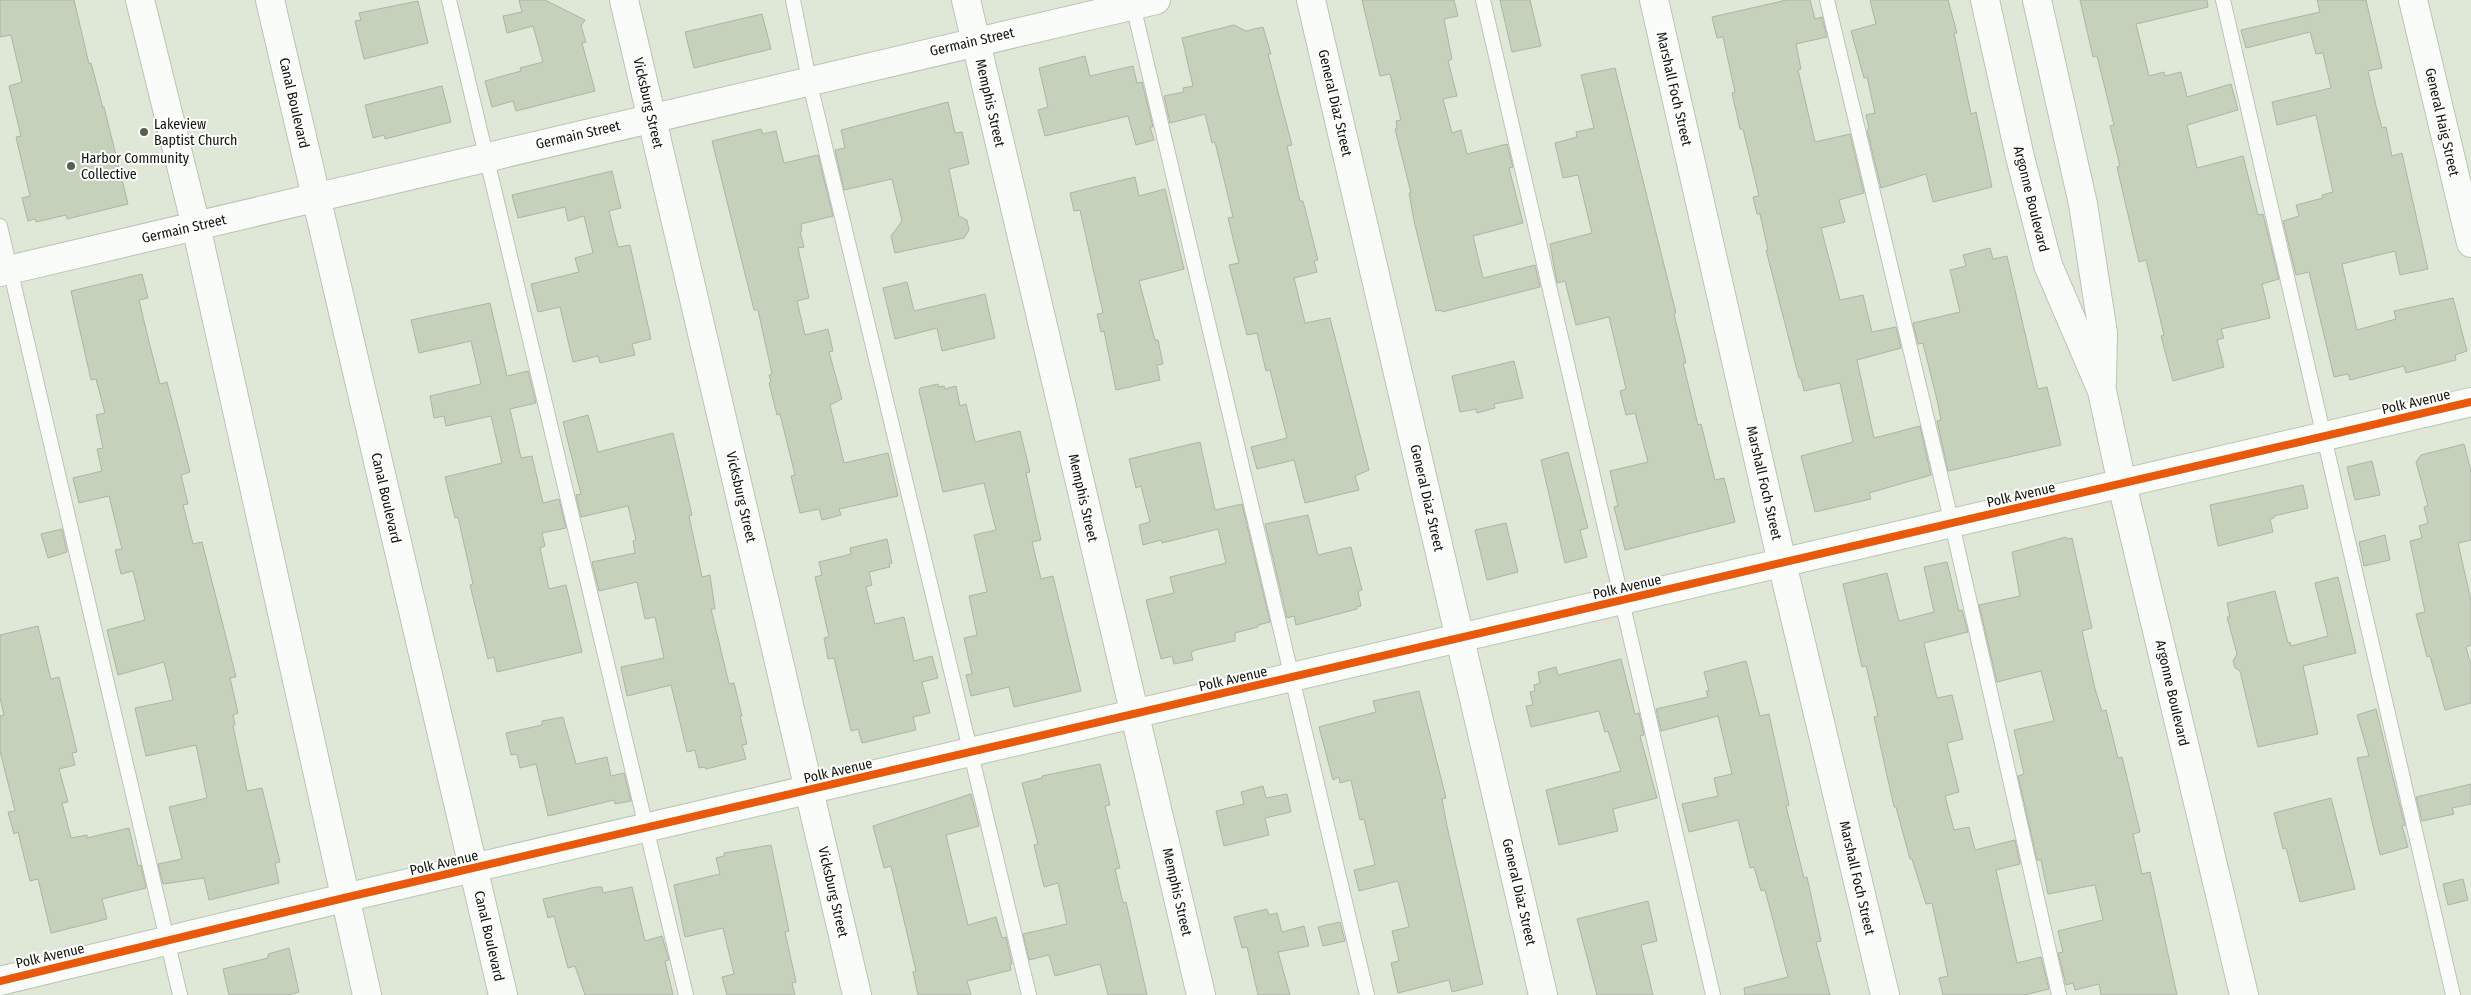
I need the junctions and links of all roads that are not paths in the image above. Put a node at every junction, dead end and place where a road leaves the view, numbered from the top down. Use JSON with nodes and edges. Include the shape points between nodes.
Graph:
{"nodes":[{"id":1,"x":140,"y":0,"type":"edge"},
{"id":2,"x":270,"y":0,"type":"edge"},
{"id":3,"x":449,"y":0,"type":"edge"},
{"id":4,"x":624,"y":0,"type":"edge"},
{"id":5,"x":793,"y":0,"type":"edge"},
{"id":6,"x":966,"y":0,"type":"edge"},
{"id":7,"x":1311,"y":0,"type":"edge"},
{"id":8,"x":1483,"y":0,"type":"edge"},
{"id":9,"x":1654,"y":0,"type":"edge"},
{"id":10,"x":1827,"y":0,"type":"edge"},
{"id":11,"x":1985,"y":0,"type":"edge"},
{"id":12,"x":2037,"y":0,"type":"edge"},
{"id":13,"x":2223,"y":0,"type":"edge"},
{"id":14,"x":2413,"y":0,"type":"edge"},
{"id":15,"x":1141,"y":2,"type":"edge"},
{"id":16,"x":976,"y":41,"type":"junction"},
{"id":17,"x":809,"y":80,"type":"junction"},
{"id":18,"x":652,"y":117,"type":"junction"},
{"id":19,"x":486,"y":157,"type":"junction"},
{"id":20,"x":315,"y":197,"type":"junction"},
{"id":21,"x":0,"y":226,"type":"edge"},
{"id":22,"x":196,"y":226,"type":"junction"},
{"id":23,"x":2471,"y":243,"type":"edge"},
{"id":24,"x":5,"y":271,"type":"edge"},
{"id":25,"x":2102,"y":391,"type":"junction"},
{"id":26,"x":2471,"y":402,"type":"edge"},
{"id":27,"x":2323,"y":437,"type":"junction"},
{"id":28,"x":2122,"y":484,"type":"junction"},
{"id":29,"x":1952,"y":524,"type":"junction"},
{"id":30,"x":1782,"y":563,"type":"junction"},
{"id":31,"x":1622,"y":601,"type":"junction"},
{"id":32,"x":1460,"y":638,"type":"junction"},
{"id":33,"x":1293,"y":678,"type":"junction"},
{"id":34,"x":1135,"y":715,"type":"junction"},
{"id":35,"x":972,"y":752,"type":"junction"},
{"id":36,"x":810,"y":790,"type":"junction"},
{"id":37,"x":647,"y":828,"type":"junction"},
{"id":38,"x":474,"y":869,"type":"junction"},
{"id":39,"x":344,"y":898,"type":"junction"},
{"id":40,"x":167,"y":941,"type":"junction"},
{"id":41,"x":0,"y":982,"type":"edge"},
{"id":42,"x":3,"y":995,"type":"edge"},
{"id":43,"x":180,"y":995,"type":"edge"},
{"id":44,"x":367,"y":995,"type":"edge"},
{"id":45,"x":503,"y":995,"type":"edge"},
{"id":46,"x":686,"y":995,"type":"edge"},
{"id":47,"x":857,"y":995,"type":"edge"},
{"id":48,"x":1029,"y":995,"type":"edge"},
{"id":49,"x":1201,"y":995,"type":"edge"},
{"id":50,"x":1367,"y":995,"type":"edge"},
{"id":51,"x":1543,"y":995,"type":"edge"},
{"id":52,"x":1713,"y":995,"type":"edge"},
{"id":53,"x":1885,"y":995,"type":"edge"},
{"id":54,"x":2059,"y":995,"type":"edge"},
{"id":55,"x":2244,"y":995,"type":"edge"},
{"id":56,"x":2453,"y":995,"type":"edge"}],
"edges":[{"from":1,"to":22,"type":"street"},
{"from":2,"to":20,"type":"street","name":"Canal Boulevard"},
{"from":3,"to":19,"type":"lane"},
{"from":4,"to":18,"type":"street","name":"Vicksburg Street"},
{"from":5,"to":17,"type":"lane"},
{"from":6,"to":16,"type":"street","name":"Memphis Street"},
{"from":7,"to":32,"type":"street","name":"General Diaz Street"},
{"from":8,"to":31,"type":"lane"},
{"from":9,"to":30,"type":"street","name":"Marshall Foch Street"},
{"from":10,"to":29,"type":"lane"},
{"from":11,"to":25,"type":"street","name":"Argonne Boulevard","via":[[2048,266]]},
{"from":12,"to":25,"type":"street","name":"Argonne Boulevard","via":[[2083,204],[2103,332]]},
{"from":13,"to":27,"type":"lane"},
{"from":14,"to":23,"type":"street","name":"General Haig Street"},
{"from":15,"to":16,"type":"street","name":"Germain Street"},
{"from":15,"to":33,"type":"lane"},
{"from":16,"to":17,"type":"street","name":"Germain Street"},
{"from":16,"to":34,"type":"street","name":"Memphis Street"},
{"from":17,"to":18,"type":"street","name":"Germain Street"},
{"from":17,"to":35,"type":"lane"},
{"from":18,"to":19,"type":"street","name":"Germain Street"},
{"from":18,"to":36,"type":"street","name":"Vicksburg Street"},
{"from":19,"to":20,"type":"street","name":"Germain Street"},
{"from":19,"to":37,"type":"lane"},
{"from":20,"to":22,"type":"street","name":"Germain Street"},
{"from":20,"to":38,"type":"street","name":"Canal Boulevard"},
{"from":21,"to":24,"type":"lane"},
{"from":22,"to":24,"type":"street","name":"Germain Street"},
{"from":22,"to":39,"type":"street"},
{"from":24,"to":40,"type":"lane"},
{"from":25,"to":28,"type":"street","name":"Argonne Boulevard"},
{"from":26,"to":27,"type":"street","name":"Polk Avenue"},
{"from":27,"to":28,"type":"street","name":"Polk Avenue"},
{"from":27,"to":56,"type":"lane"},
{"from":28,"to":29,"type":"street","name":"Polk Avenue"},
{"from":28,"to":55,"type":"street","name":"Argonne Boulevard"},
{"from":29,"to":30,"type":"street","name":"Polk Avenue"},
{"from":29,"to":54,"type":"lane"},
{"from":30,"to":31,"type":"street","name":"Polk Avenue"},
{"from":30,"to":53,"type":"street","name":"Marshall Foch Street"},
{"from":31,"to":32,"type":"street","name":"Polk Avenue"},
{"from":31,"to":52,"type":"lane"},
{"from":32,"to":33,"type":"street","name":"Polk Avenue"},
{"from":32,"to":51,"type":"street","name":"General Diaz Street"},
{"from":33,"to":34,"type":"street","name":"Polk Avenue"},
{"from":33,"to":50,"type":"lane"},
{"from":34,"to":35,"type":"street","name":"Polk Avenue"},
{"from":34,"to":49,"type":"street","name":"Memphis Street"},
{"from":35,"to":36,"type":"street","name":"Polk Avenue"},
{"from":35,"to":48,"type":"lane"},
{"from":36,"to":37,"type":"street","name":"Polk Avenue"},
{"from":36,"to":47,"type":"street","name":"Vicksburg Street"},
{"from":37,"to":38,"type":"street","name":"Polk Avenue"},
{"from":37,"to":46,"type":"lane"},
{"from":38,"to":39,"type":"street","name":"Polk Avenue"},
{"from":38,"to":45,"type":"street","name":"Canal Boulevard"},
{"from":39,"to":40,"type":"street","name":"Polk Avenue"},
{"from":39,"to":44,"type":"street"},
{"from":40,"to":41,"type":"street","name":"Polk Avenue"},
{"from":40,"to":43,"type":"lane"},
{"from":41,"to":42,"type":"street"}]}
